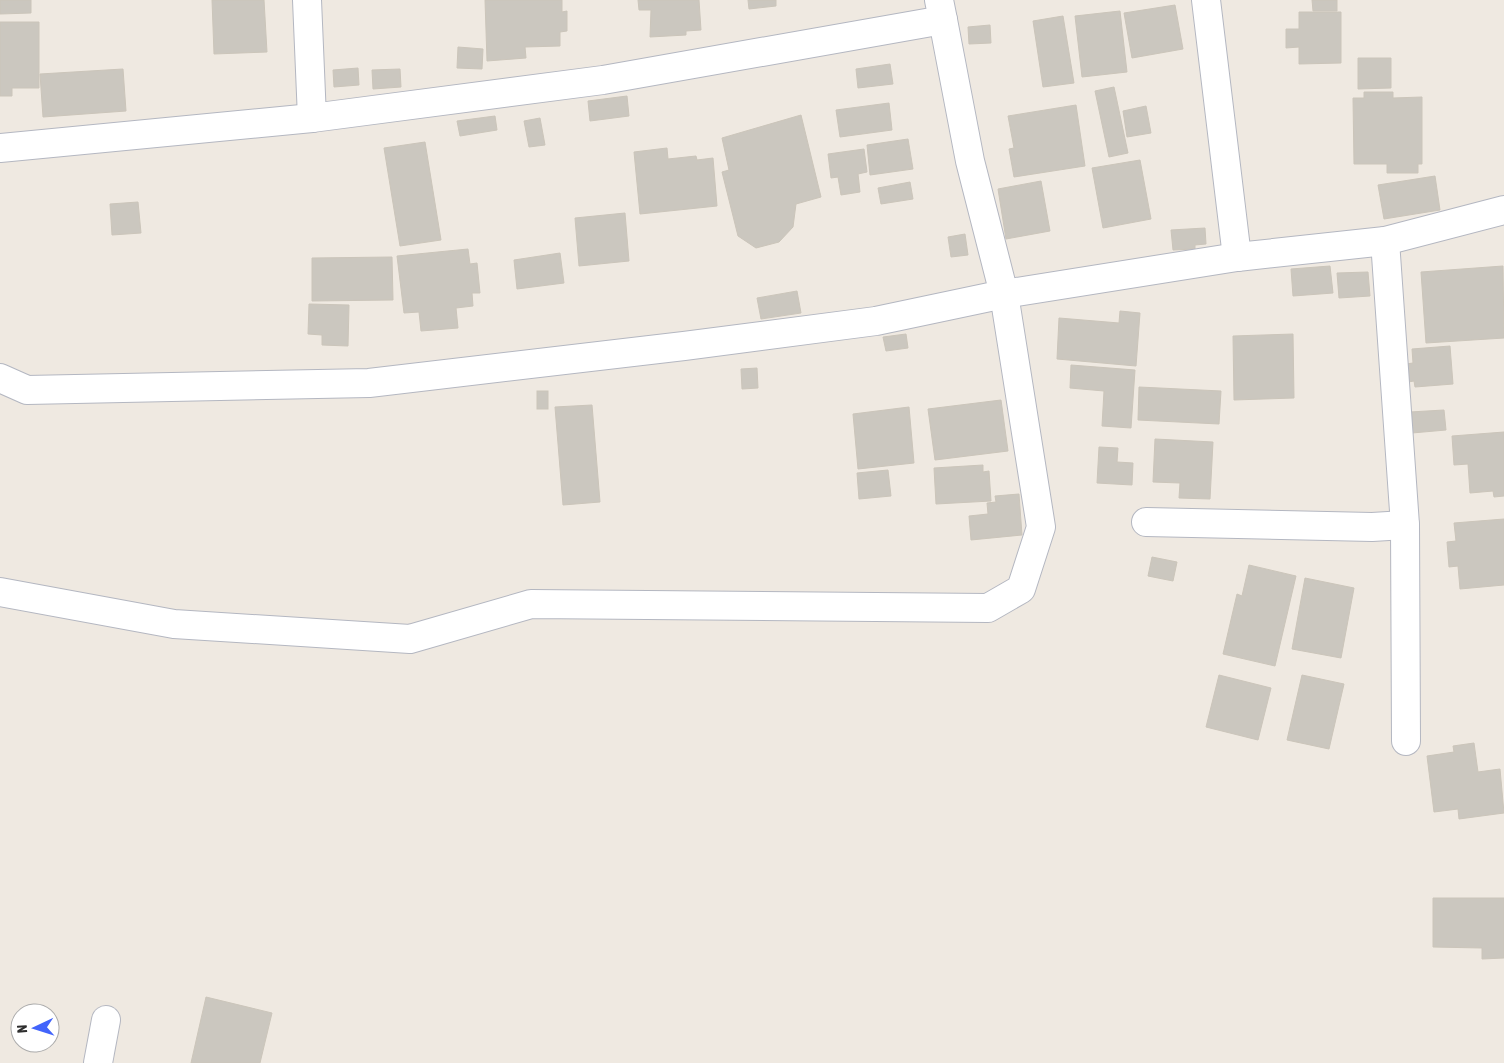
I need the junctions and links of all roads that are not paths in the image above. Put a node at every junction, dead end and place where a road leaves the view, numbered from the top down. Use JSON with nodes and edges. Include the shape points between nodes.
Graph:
{"nodes":[{"id":1,"x":307,"y":0,"type":"edge"},
{"id":2,"x":1206,"y":0,"type":"edge"},
{"id":3,"x":941,"y":10,"type":"edge"},
{"id":4,"x":312,"y":118,"type":"junction"},
{"id":5,"x":0,"y":148,"type":"edge"},
{"id":6,"x":1504,"y":210,"type":"edge"},
{"id":7,"x":1385,"y":240,"type":"junction"},
{"id":8,"x":1237,"y":258,"type":"junction"},
{"id":9,"x":1004,"y":294,"type":"junction"},
{"id":10,"x":0,"y":378,"type":"edge"},
{"id":11,"x":1146,"y":522,"type":"dead end"},
{"id":12,"x":1405,"y":525,"type":"junction"},
{"id":13,"x":0,"y":592,"type":"edge"},
{"id":14,"x":1406,"y":741,"type":"dead end"},
{"id":15,"x":106,"y":1020,"type":"dead end"},
{"id":16,"x":98,"y":1063,"type":"edge"}],
"edges":[{"from":1,"to":4,"type":"street"},
{"from":2,"to":8,"type":"street"},
{"from":3,"to":4,"type":"street","via":[[603,80]]},
{"from":3,"to":9,"type":"street","via":[[970,160]]},
{"from":4,"to":5,"type":"street"},
{"from":6,"to":7,"type":"street"},
{"from":7,"to":8,"type":"street"},
{"from":7,"to":12,"type":"street"},
{"from":8,"to":9,"type":"street"},
{"from":9,"to":10,"type":"street","via":[[866,322],[369,383],[27,390]]},
{"from":9,"to":13,"type":"street","via":[[1042,526],[1021,590],[988,608],[531,604],[410,639],[174,624]]},
{"from":11,"to":12,"type":"street"},
{"from":12,"to":14,"type":"street"},
{"from":15,"to":16,"type":"street"}]}
